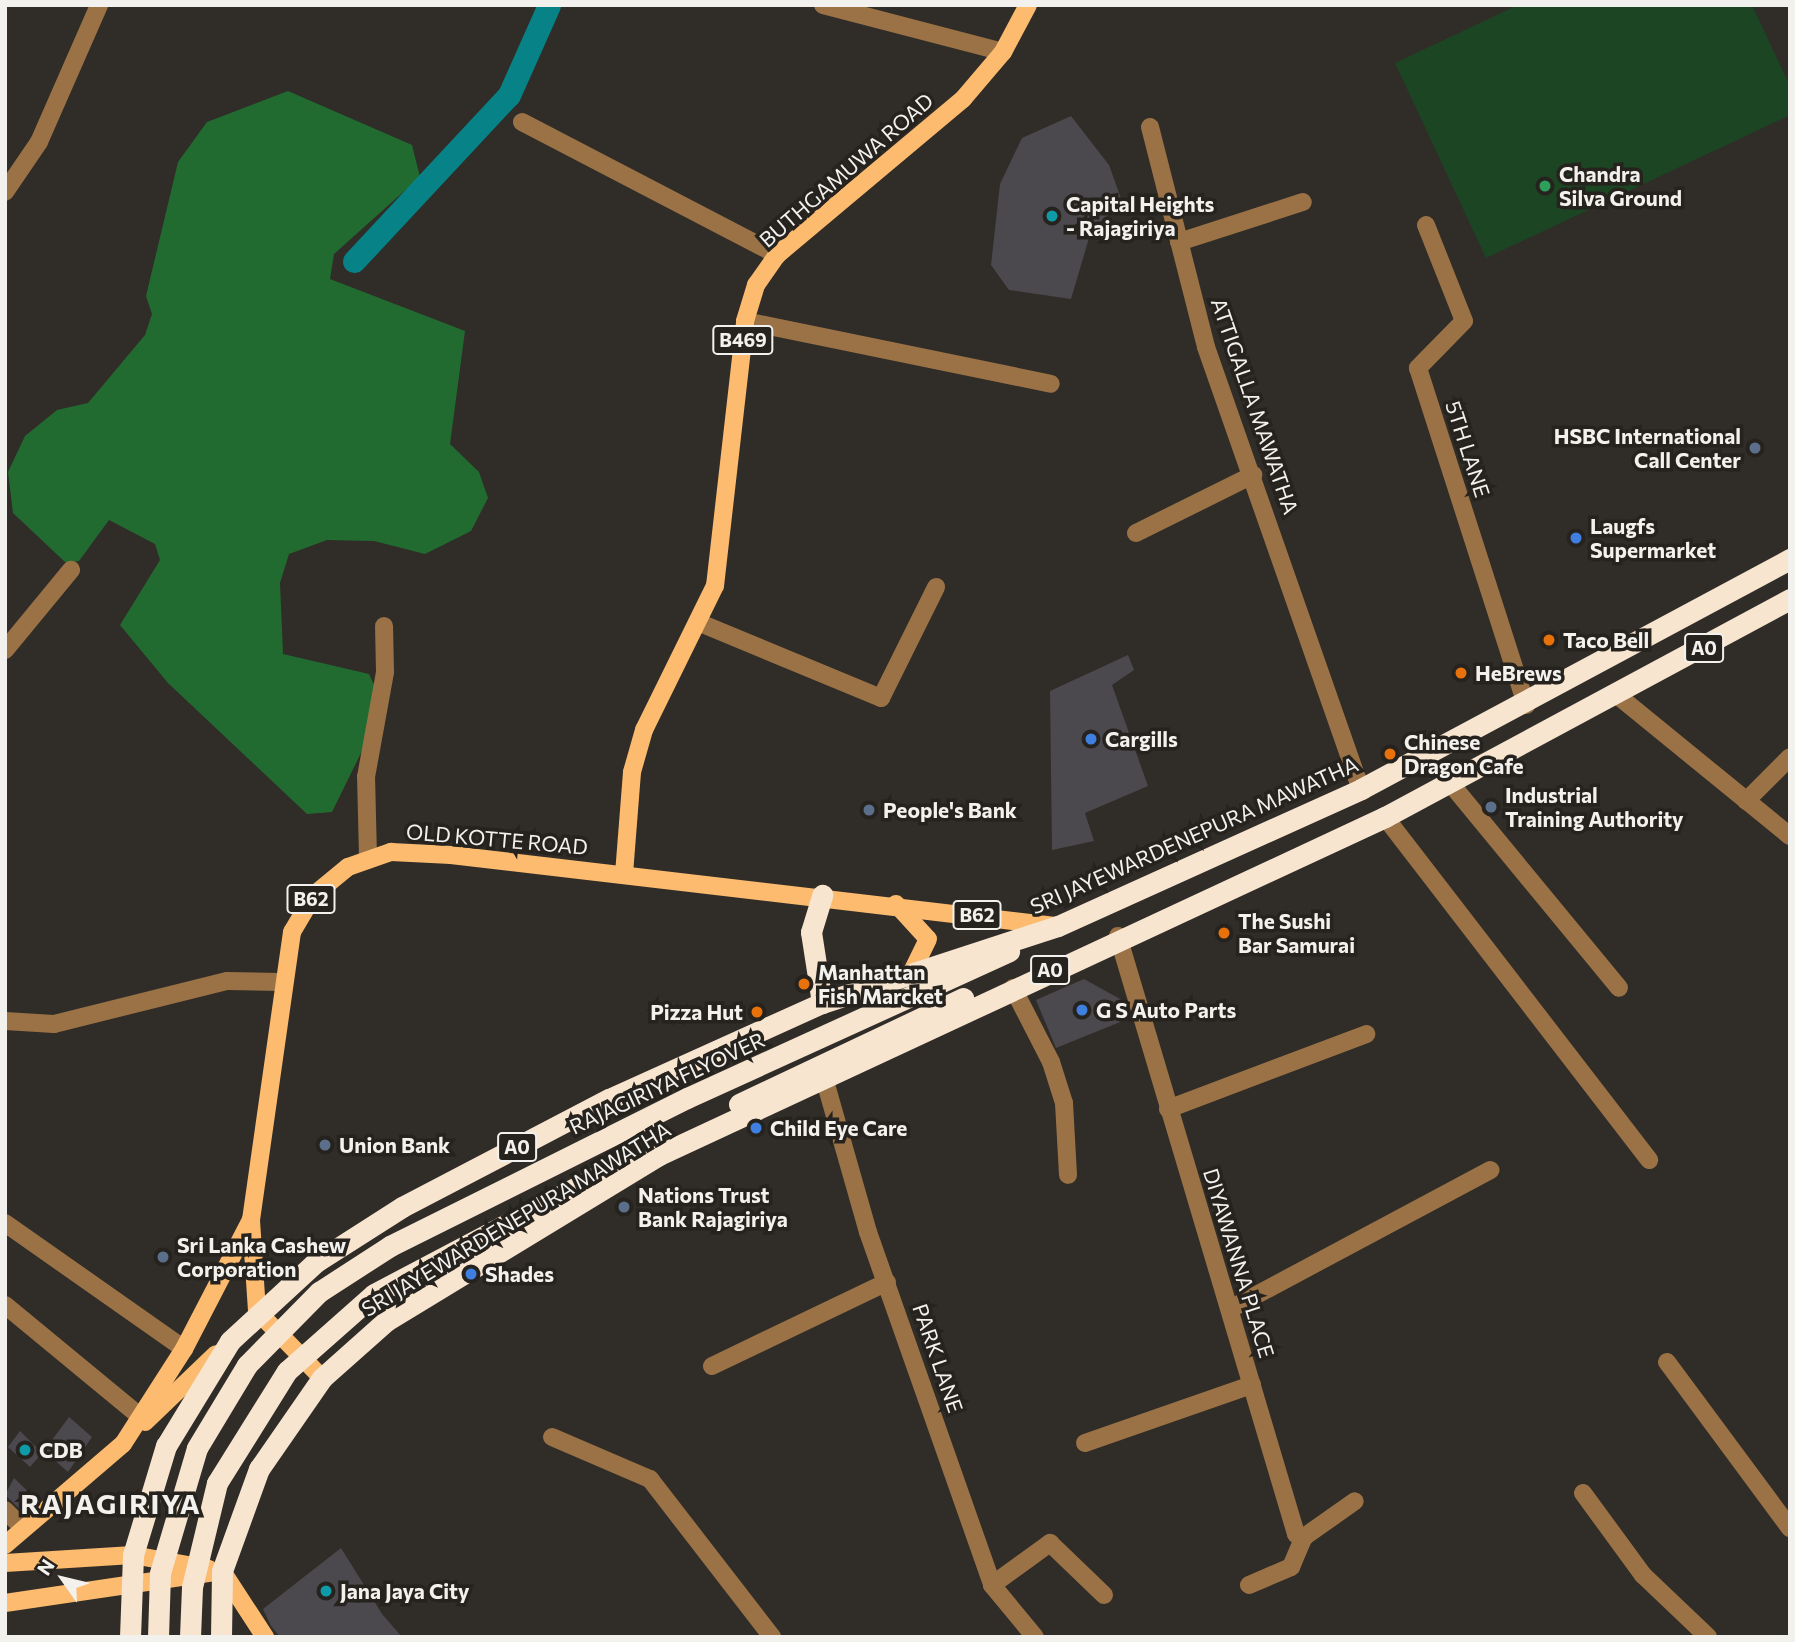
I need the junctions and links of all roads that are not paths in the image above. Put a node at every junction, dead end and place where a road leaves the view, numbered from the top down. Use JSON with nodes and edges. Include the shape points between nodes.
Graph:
{"nodes":[{"id":1,"x":99,"y":5,"type":"edge"},
{"id":2,"x":823,"y":5,"type":"edge"},
{"id":3,"x":1028,"y":5,"type":"edge"},
{"id":4,"x":1003,"y":52,"type":"junction"},
{"id":5,"x":522,"y":122,"type":"dead end"},
{"id":6,"x":1150,"y":127,"type":"dead end"},
{"id":7,"x":5,"y":192,"type":"edge"},
{"id":8,"x":1303,"y":202,"type":"dead end"},
{"id":9,"x":1426,"y":225,"type":"dead end"},
{"id":10,"x":1179,"y":242,"type":"junction"},
{"id":11,"x":777,"y":256,"type":"junction"},
{"id":12,"x":744,"y":321,"type":"junction"},
{"id":13,"x":1051,"y":384,"type":"dead end"},
{"id":14,"x":1253,"y":475,"type":"junction"},
{"id":15,"x":1136,"y":533,"type":"dead end"},
{"id":16,"x":1790,"y":559,"type":"edge"},
{"id":17,"x":71,"y":570,"type":"dead end"},
{"id":18,"x":936,"y":587,"type":"dead end"},
{"id":19,"x":1790,"y":599,"type":"edge"},
{"id":20,"x":700,"y":623,"type":"junction"},
{"id":21,"x":384,"y":626,"type":"dead end"},
{"id":22,"x":5,"y":650,"type":"edge"},
{"id":23,"x":1618,"y":695,"type":"junction"},
{"id":24,"x":1526,"y":705,"type":"junction"},
{"id":25,"x":1790,"y":757,"type":"edge"},
{"id":26,"x":1451,"y":784,"type":"junction"},
{"id":27,"x":1361,"y":789,"type":"junction"},
{"id":28,"x":1746,"y":801,"type":"junction"},
{"id":29,"x":1385,"y":817,"type":"junction"},
{"id":30,"x":1790,"y":836,"type":"edge"},
{"id":31,"x":368,"y":857,"type":"junction"},
{"id":32,"x":624,"y":874,"type":"junction"},
{"id":33,"x":822,"y":895,"type":"junction"},
{"id":34,"x":896,"y":904,"type":"junction"},
{"id":35,"x":1058,"y":926,"type":"junction"},
{"id":36,"x":1118,"y":936,"type":"junction"},
{"id":37,"x":913,"y":970,"type":"junction"},
{"id":38,"x":280,"y":982,"type":"junction"},
{"id":39,"x":1013,"y":988,"type":"junction"},
{"id":40,"x":1619,"y":988,"type":"dead end"},
{"id":41,"x":822,"y":1003,"type":"junction"},
{"id":42,"x":5,"y":1021,"type":"edge"},
{"id":43,"x":1366,"y":1034,"type":"dead end"},
{"id":44,"x":824,"y":1081,"type":"junction"},
{"id":45,"x":1168,"y":1110,"type":"junction"},
{"id":46,"x":1649,"y":1160,"type":"dead end"},
{"id":47,"x":1490,"y":1170,"type":"dead end"},
{"id":48,"x":1068,"y":1175,"type":"dead end"},
{"id":49,"x":251,"y":1220,"type":"junction"},
{"id":50,"x":5,"y":1223,"type":"edge"},
{"id":51,"x":887,"y":1282,"type":"junction"},
{"id":52,"x":5,"y":1305,"type":"edge"},
{"id":53,"x":1232,"y":1308,"type":"junction"},
{"id":54,"x":257,"y":1311,"type":"junction"},
{"id":55,"x":230,"y":1341,"type":"junction"},
{"id":56,"x":184,"y":1349,"type":"junction"},
{"id":57,"x":1667,"y":1362,"type":"dead end"},
{"id":58,"x":712,"y":1366,"type":"dead end"},
{"id":59,"x":322,"y":1378,"type":"junction"},
{"id":60,"x":1252,"y":1385,"type":"junction"},
{"id":61,"x":141,"y":1417,"type":"junction"},
{"id":62,"x":552,"y":1437,"type":"dead end"},
{"id":63,"x":1085,"y":1443,"type":"dead end"},
{"id":64,"x":122,"y":1444,"type":"junction"},
{"id":65,"x":1583,"y":1493,"type":"dead end"},
{"id":66,"x":1355,"y":1502,"type":"dead end"},
{"id":67,"x":5,"y":1510,"type":"edge"},
{"id":68,"x":23,"y":1528,"type":"junction"},
{"id":69,"x":1790,"y":1528,"type":"edge"},
{"id":70,"x":1304,"y":1537,"type":"junction"},
{"id":71,"x":5,"y":1545,"type":"edge"},
{"id":72,"x":133,"y":1555,"type":"junction"},
{"id":73,"x":5,"y":1563,"type":"edge"},
{"id":74,"x":222,"y":1572,"type":"junction"},
{"id":75,"x":1249,"y":1584,"type":"dead end"},
{"id":76,"x":992,"y":1585,"type":"junction"},
{"id":77,"x":129,"y":1590,"type":"junction"},
{"id":78,"x":1104,"y":1595,"type":"dead end"},
{"id":79,"x":5,"y":1603,"type":"edge"},
{"id":80,"x":130,"y":1637,"type":"edge"},
{"id":81,"x":158,"y":1637,"type":"edge"},
{"id":82,"x":190,"y":1637,"type":"edge"},
{"id":83,"x":221,"y":1637,"type":"edge"},
{"id":84,"x":265,"y":1637,"type":"edge"},
{"id":85,"x":772,"y":1637,"type":"edge"},
{"id":86,"x":1035,"y":1637,"type":"edge"},
{"id":87,"x":1708,"y":1637,"type":"edge"}],
"edges":[{"from":1,"to":7,"type":"street","via":[[39,142]]},
{"from":2,"to":4,"type":"street"},
{"from":3,"to":4,"type":"main road","name":"BUTHGAMUWA ROAD","number":"B469"},
{"from":4,"to":11,"type":"main road","name":"BUTHGAMUWA ROAD","number":"B469","via":[[963,99]]},
{"from":5,"to":11,"type":"street"},
{"from":6,"to":10,"type":"street","name":"ATTIGALLA MAWATHA"},
{"from":8,"to":10,"type":"street"},
{"from":9,"to":24,"type":"street","name":"5TH LANE","via":[[1464,321],[1418,368]]},
{"from":10,"to":14,"type":"street","name":"ATTIGALLA MAWATHA","via":[[1206,347]]},
{"from":11,"to":12,"type":"main road","name":"BUTHGAMUWA ROAD","number":"B469","via":[[756,285]]},
{"from":12,"to":13,"type":"street"},
{"from":12,"to":20,"type":"main road","name":"BUTHGAMUWA ROAD","number":"B469","via":[[726,513],[715,586]]},
{"from":14,"to":15,"type":"street"},
{"from":14,"to":27,"type":"street","name":"ATTIGALLA MAWATHA"},
{"from":16,"to":24,"type":"highway","name":"SRI JAYEWARDENEPURA MAWATHA","number":"A0"},
{"from":17,"to":22,"type":"street"},
{"from":18,"to":20,"type":"street","via":[[881,698]]},
{"from":19,"to":23,"type":"highway","name":"SRI JAYEWARDENEPURA MAWATHA","number":"A0"},
{"from":20,"to":32,"type":"main road","name":"BUTHGAMUWA ROAD","number":"B469","via":[[644,730],[632,772]]},
{"from":21,"to":31,"type":"street","via":[[385,672],[366,777]]},
{"from":23,"to":26,"type":"highway","name":"SRI JAYEWARDENEPURA MAWATHA","number":"A0"},
{"from":23,"to":28,"type":"street"},
{"from":24,"to":27,"type":"highway","name":"SRI JAYEWARDENEPURA MAWATHA","number":"A0"},
{"from":25,"to":28,"type":"street"},
{"from":26,"to":29,"type":"highway","name":"SRI JAYEWARDENEPURA MAWATHA","number":"A0"},
{"from":26,"to":40,"type":"street"},
{"from":27,"to":35,"type":"highway","name":"SRI JAYEWARDENEPURA MAWATHA","number":"A0"},
{"from":28,"to":30,"type":"street"},
{"from":29,"to":36,"type":"highway","name":"SRI JAYEWARDENEPURA MAWATHA","number":"A0"},
{"from":29,"to":46,"type":"street"},
{"from":31,"to":32,"type":"main road","name":"OLD KOTTE ROAD","number":"B62","via":[[415,852]]},
{"from":31,"to":38,"type":"main road","name":"OLD KOTTE ROAD","number":"B62","via":[[327,882],[302,912]]},
{"from":32,"to":33,"type":"main road","name":"OLD KOTTE ROAD","number":"B62"},
{"from":33,"to":34,"type":"main road","name":"OLD KOTTE ROAD","number":"B62"},
{"from":33,"to":41,"type":"highway","via":[[811,932]]},
{"from":34,"to":35,"type":"main road","name":"OLD KOTTE ROAD","number":"B62"},
{"from":34,"to":37,"type":"main road","number":"B62","via":[[928,939]]},
{"from":35,"to":37,"type":"highway","name":"SRI JAYEWARDENEPURA MAWATHA","number":"A0"},
{"from":35,"to":81,"type":"highway","name":"RAJAGIRIYA FLYOVER","via":[[687,1098],[390,1246],[319,1292],[247,1365],[197,1448],[160,1573]]},
{"from":36,"to":39,"type":"highway","name":"SRI JAYEWARDENEPURA MAWATHA","number":"A0"},
{"from":36,"to":45,"type":"street","name":"DIYAWANNA PLACE"},
{"from":36,"to":82,"type":"highway","via":[[895,1026],[363,1303],[287,1371],[239,1439],[204,1523]]},
{"from":37,"to":41,"type":"highway","name":"SRI JAYEWARDENEPURA MAWATHA","number":"A0"},
{"from":38,"to":42,"type":"street","via":[[217,983],[54,1024]]},
{"from":38,"to":49,"type":"main road","name":"OLD KOTTE ROAD","number":"B62"},
{"from":39,"to":44,"type":"highway","name":"SRI JAYEWARDENEPURA MAWATHA","number":"A0"},
{"from":39,"to":48,"type":"street","via":[[1051,1062],[1064,1104]]},
{"from":41,"to":54,"type":"highway","name":"SRI JAYEWARDENEPURA MAWATHA","number":"A0","via":[[609,1099],[402,1207],[316,1262]]},
{"from":43,"to":45,"type":"street"},
{"from":44,"to":51,"type":"street","name":"PARK LANE"},
{"from":44,"to":59,"type":"highway","name":"SRI JAYEWARDENEPURA MAWATHA","number":"A0","via":[[659,1155],[386,1321]]},
{"from":45,"to":53,"type":"street","name":"DIYAWANNA PLACE"},
{"from":47,"to":53,"type":"street"},
{"from":49,"to":54,"type":"main road","name":"OLD KOTTE ROAD","number":"B62"},
{"from":49,"to":56,"type":"main road","name":"OLD KOTTE ROAD","number":"B62"},
{"from":50,"to":56,"type":"street"},
{"from":51,"to":58,"type":"street"},
{"from":51,"to":76,"type":"street","name":"PARK LANE"},
{"from":52,"to":61,"type":"street"},
{"from":53,"to":60,"type":"street","name":"DIYAWANNA PLACE"},
{"from":54,"to":55,"type":"highway","name":"SRI JAYEWARDENEPURA MAWATHA","number":"A0"},
{"from":54,"to":59,"type":"main road"},
{"from":55,"to":64,"type":"main road"},
{"from":55,"to":72,"type":"highway","name":"SRI JAYEWARDENEPURA MAWATHA","number":"A0","via":[[166,1446]]},
{"from":56,"to":61,"type":"main road","name":"OLD KOTTE ROAD","number":"B62"},
{"from":57,"to":69,"type":"street"},
{"from":59,"to":74,"type":"highway","name":"SRI JAYEWARDENEPURA MAWATHA","number":"A0","via":[[259,1469]]},
{"from":60,"to":63,"type":"street"},
{"from":60,"to":70,"type":"street","name":"DIYAWANNA PLACE","via":[[1296,1534]]},
{"from":61,"to":64,"type":"main road","name":"OLD KOTTE ROAD","number":"B62"},
{"from":62,"to":85,"type":"street","via":[[650,1479]]},
{"from":64,"to":68,"type":"main road","name":"OLD KOTTE ROAD","number":"B62"},
{"from":65,"to":87,"type":"street","via":[[1643,1575]]},
{"from":66,"to":70,"type":"street"},
{"from":67,"to":68,"type":"street"},
{"from":68,"to":71,"type":"main road","name":"OLD KOTTE ROAD","number":"B62"},
{"from":70,"to":75,"type":"street","via":[[1291,1567]]},
{"from":72,"to":73,"type":"main road"},
{"from":72,"to":74,"type":"main road"},
{"from":72,"to":77,"type":"highway","name":"SRI JAYEWARDENEPURA MAWATHA","number":"A0"},
{"from":74,"to":77,"type":"main road"},
{"from":74,"to":83,"type":"highway","name":"SRI JAYEWARDENEPURA MAWATHA","number":"A0"},
{"from":74,"to":84,"type":"main road"},
{"from":76,"to":78,"type":"street","via":[[1050,1543]]},
{"from":76,"to":86,"type":"street","name":"PARK LANE"},
{"from":77,"to":79,"type":"main road","via":[[65,1590]]},
{"from":77,"to":80,"type":"highway","name":"SRI JAYEWARDENEPURA MAWATHA","number":"A0"}]}
